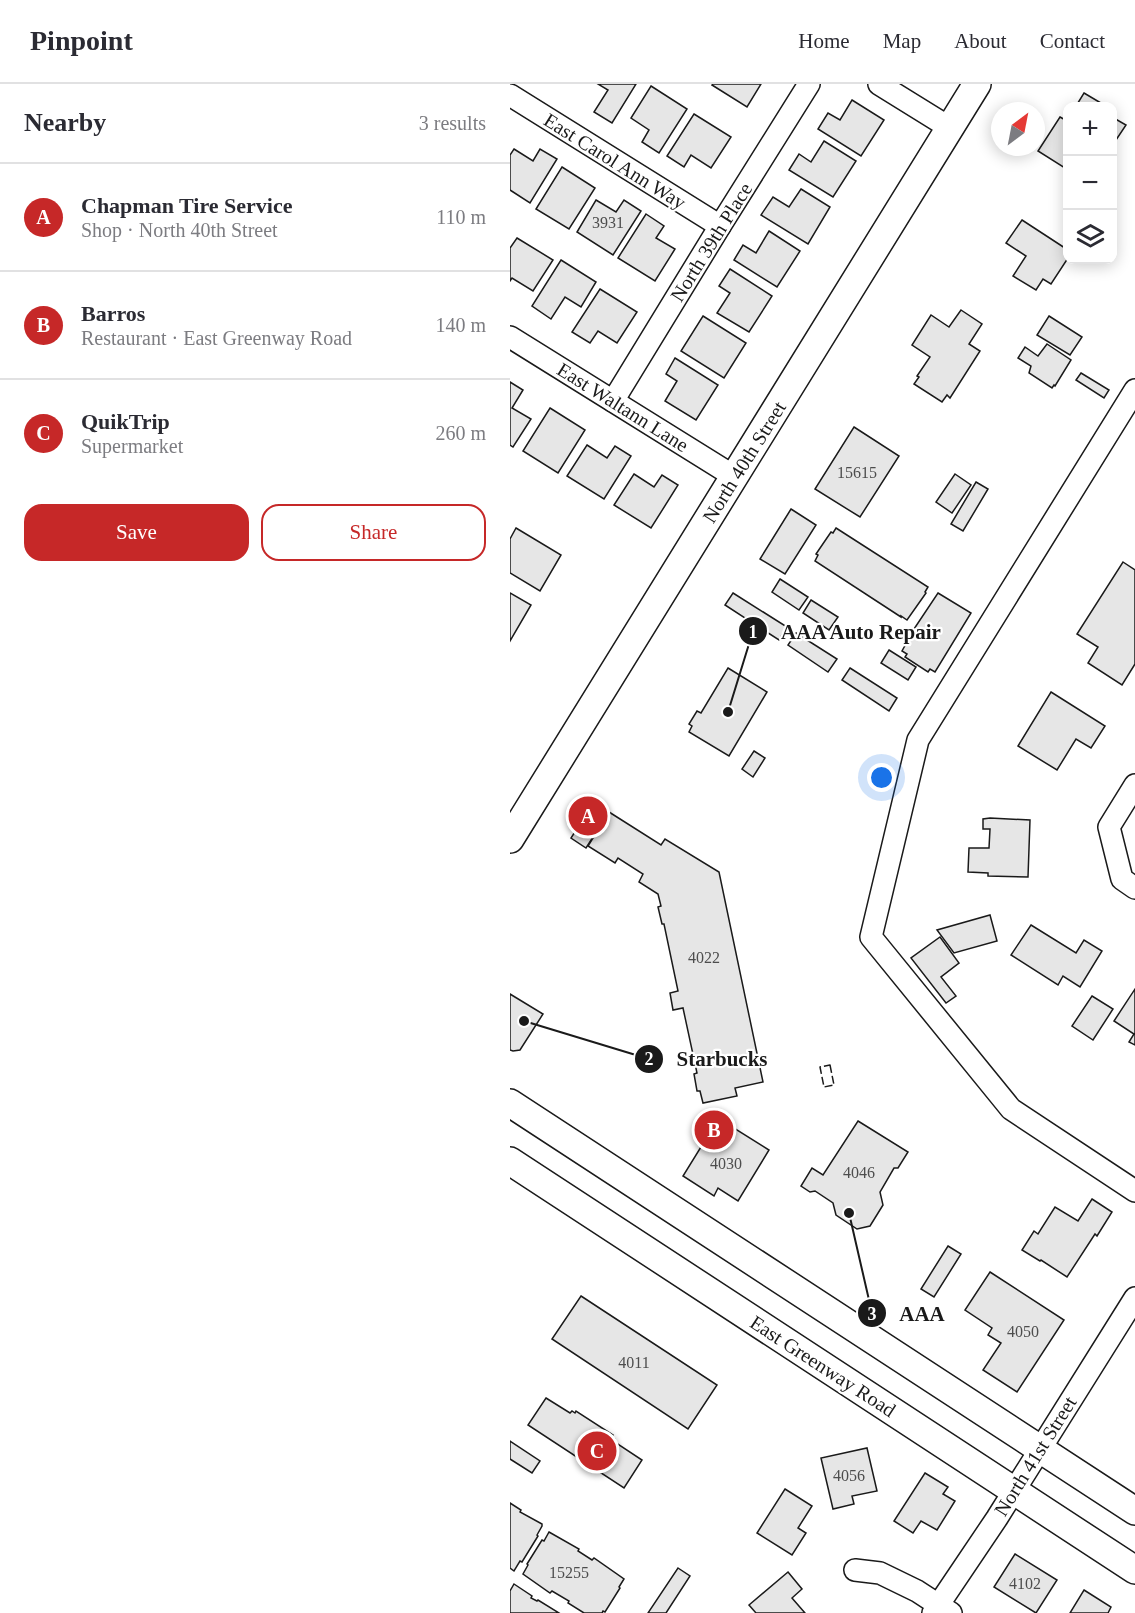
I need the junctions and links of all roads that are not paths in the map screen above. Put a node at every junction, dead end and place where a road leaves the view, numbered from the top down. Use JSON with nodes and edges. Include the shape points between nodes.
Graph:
{"nodes":[{"id":1,"x":809,"y":84,"type":"edge"},
{"id":2,"x":879,"y":84,"type":"edge"},
{"id":3,"x":977,"y":84,"type":"edge"},
{"id":4,"x":510,"y":95,"type":"edge"},
{"id":5,"x":950,"y":128,"type":"junction"},
{"id":6,"x":720,"y":226,"type":"junction"},
{"id":7,"x":510,"y":337,"type":"edge"},
{"id":8,"x":1135,"y":390,"type":"edge"},
{"id":9,"x":613,"y":401,"type":"junction"},
{"id":10,"x":735,"y":477,"type":"junction"},
{"id":11,"x":1135,"y":785,"type":"edge"},
{"id":12,"x":510,"y":839,"type":"edge"},
{"id":13,"x":1135,"y":888,"type":"edge"},
{"id":14,"x":510,"y":1103,"type":"edge"},
{"id":15,"x":510,"y":1161,"type":"edge"},
{"id":16,"x":1135,"y":1191,"type":"edge"},
{"id":17,"x":1135,"y":1298,"type":"edge"},
{"id":18,"x":1039,"y":1449,"type":"junction"},
{"id":19,"x":1013,"y":1491,"type":"junction"},
{"id":20,"x":1135,"y":1511,"type":"edge"},
{"id":21,"x":855,"y":1570,"type":"dead end"},
{"id":22,"x":1135,"y":1570,"type":"edge"},
{"id":23,"x":941,"y":1610,"type":"edge"}],
"edges":[{"from":1,"to":6,"type":"street","name":"North 39th Place"},
{"from":2,"to":5,"type":"street"},
{"from":3,"to":5,"type":"main road","name":"North 40th Street"},
{"from":4,"to":6,"type":"street","name":"East Carol Ann Way"},
{"from":5,"to":10,"type":"main road","name":"North 40th Street"},
{"from":6,"to":9,"type":"street","name":"North 39th Place"},
{"from":7,"to":9,"type":"street","name":"East Waltann Lane"},
{"from":8,"to":16,"type":"street","via":[[918,740],[871,937],[1011,1109]]},
{"from":9,"to":10,"type":"street","name":"East Waltann Lane"},
{"from":10,"to":12,"type":"main road","name":"North 40th Street"},
{"from":11,"to":13,"type":"street","via":[[1109,827],[1122,879]]},
{"from":14,"to":18,"type":"main road"},
{"from":15,"to":19,"type":"main road","name":"East Greenway Road"},
{"from":17,"to":18,"type":"street","name":"North 41st Street"},
{"from":18,"to":19,"type":"street","name":"North 41st Street"},
{"from":18,"to":20,"type":"main road"},
{"from":19,"to":22,"type":"main road","name":"East Greenway Road"},
{"from":19,"to":23,"type":"street","name":"North 41st Street"},
{"from":21,"to":23,"type":"street","via":[[880,1573],[917,1591]]}]}
